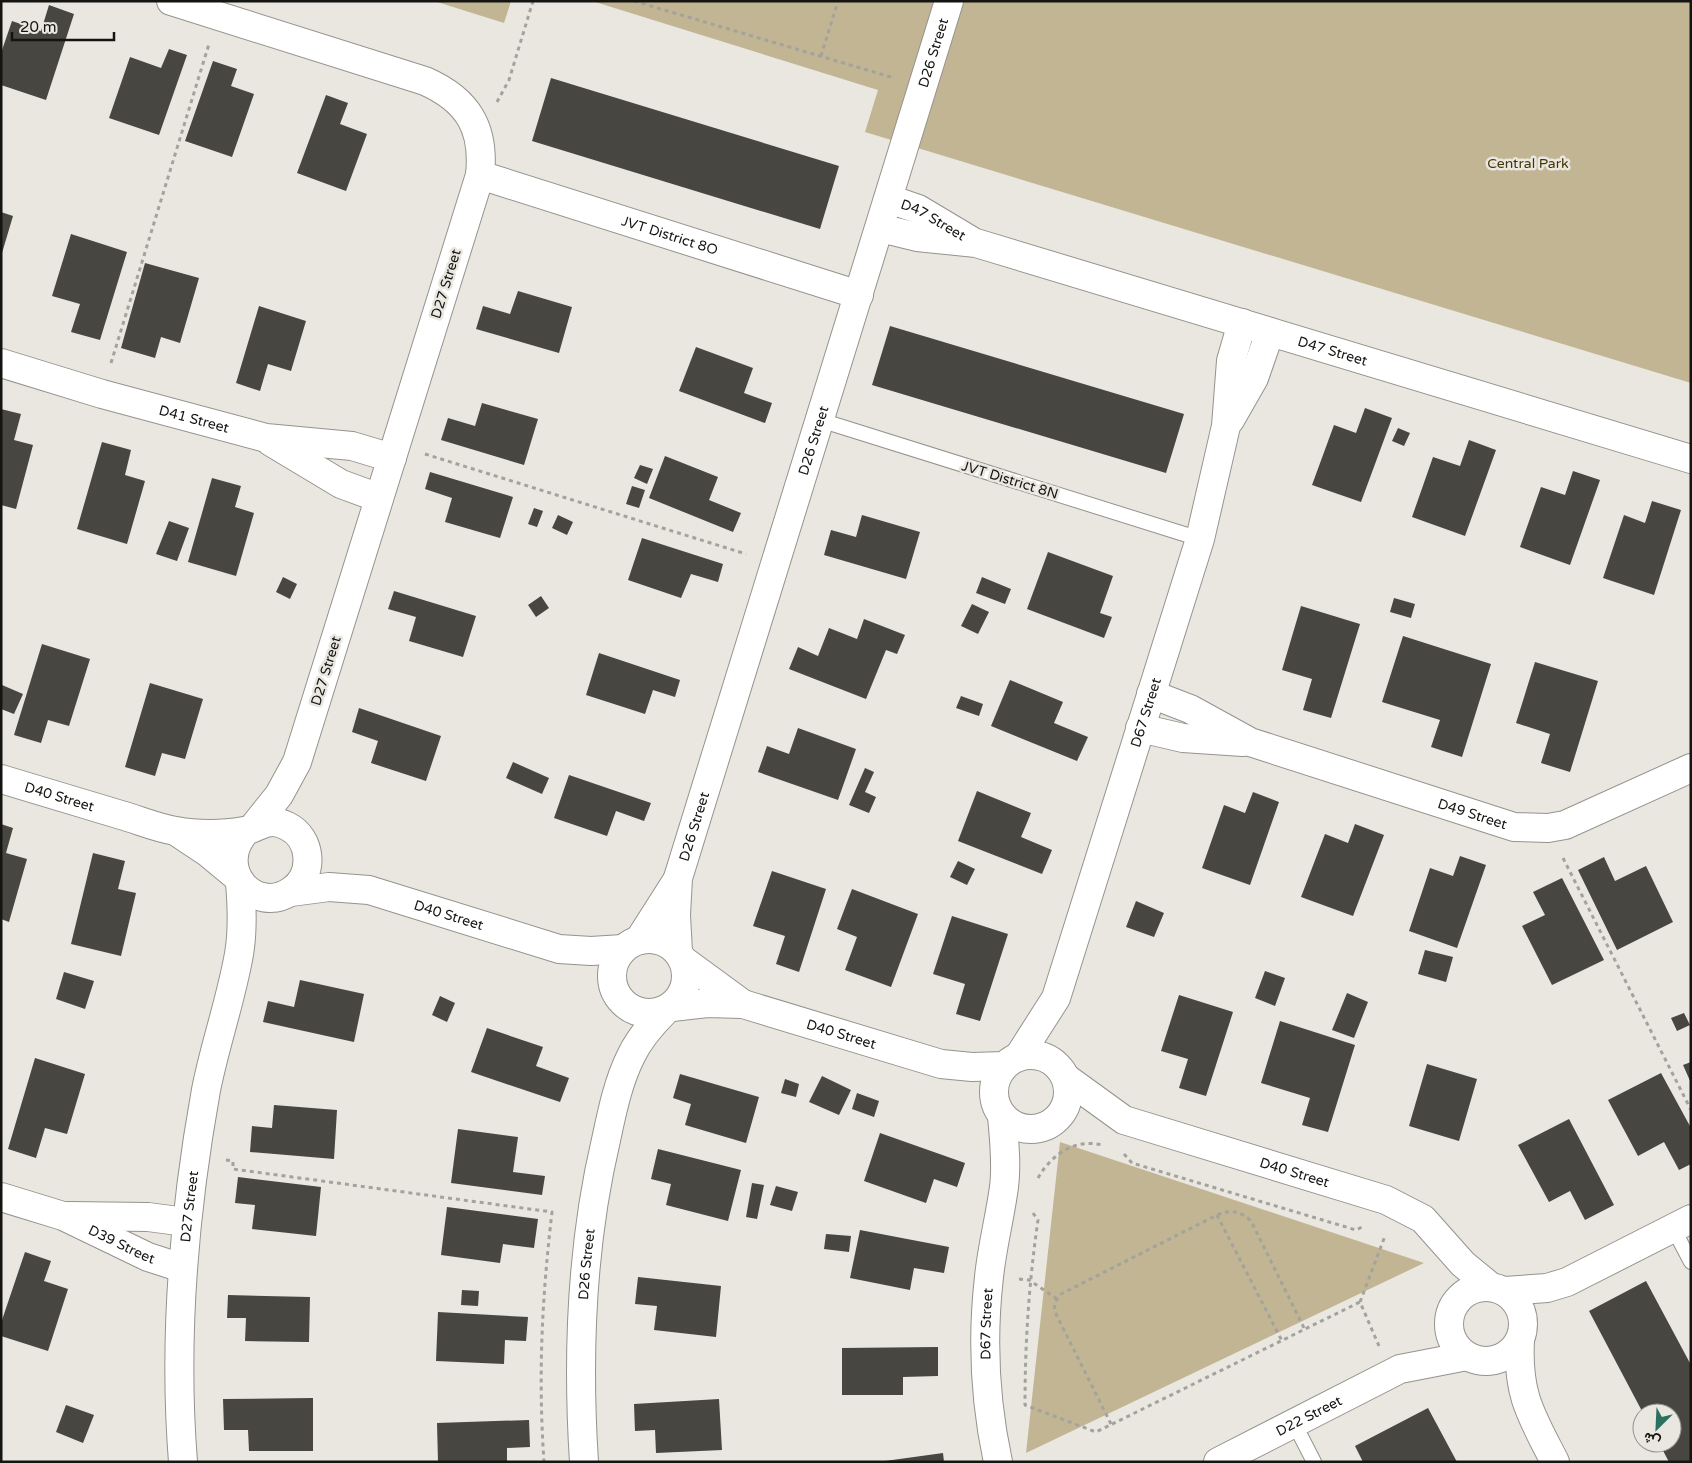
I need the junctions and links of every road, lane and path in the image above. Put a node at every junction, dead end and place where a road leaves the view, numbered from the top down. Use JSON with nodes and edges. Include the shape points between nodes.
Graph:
{"nodes":[{"id":1,"x":171,"y":1,"type":"edge"},
{"id":2,"x":533,"y":1,"type":"edge"},
{"id":3,"x":634,"y":1,"type":"edge"},
{"id":4,"x":838,"y":1,"type":"edge"},
{"id":5,"x":949,"y":1,"type":"edge"},
{"id":6,"x":217,"y":17,"type":"junction"},
{"id":7,"x":821,"y":56,"type":"junction"},
{"id":8,"x":923,"y":86,"type":"junction"},
{"id":9,"x":472,"y":118,"type":"junction"},
{"id":10,"x":480,"y":176,"type":"junction"},
{"id":11,"x":889,"y":199,"type":"junction"},
{"id":12,"x":880,"y":228,"type":"junction"},
{"id":13,"x":976,"y":243,"type":"junction"},
{"id":14,"x":859,"y":295,"type":"junction"},
{"id":15,"x":1242,"y":323,"type":"junction"},
{"id":16,"x":1270,"y":332,"type":"junction"},
{"id":17,"x":1,"y":363,"type":"edge"},
{"id":18,"x":102,"y":394,"type":"junction"},
{"id":19,"x":820,"y":420,"type":"junction"},
{"id":20,"x":1226,"y":426,"type":"junction"},
{"id":21,"x":266,"y":438,"type":"junction"},
{"id":22,"x":394,"y":452,"type":"junction"},
{"id":23,"x":1691,"y":459,"type":"edge"},
{"id":24,"x":379,"y":498,"type":"junction"},
{"id":25,"x":1200,"y":539,"type":"junction"},
{"id":26,"x":775,"y":563,"type":"junction"},
{"id":27,"x":1150,"y":694,"type":"junction"},
{"id":28,"x":1140,"y":728,"type":"junction"},
{"id":29,"x":1250,"y":742,"type":"junction"},
{"id":30,"x":297,"y":762,"type":"junction"},
{"id":31,"x":1691,"y":768,"type":"edge"},
{"id":32,"x":1,"y":779,"type":"edge"},
{"id":33,"x":251,"y":828,"type":"junction"},
{"id":34,"x":1548,"y":828,"type":"junction"},
{"id":35,"x":175,"y":831,"type":"junction"},
{"id":36,"x":302,"y":840,"type":"junction"},
{"id":37,"x":678,"y":878,"type":"junction"},
{"id":38,"x":238,"y":880,"type":"junction"},
{"id":39,"x":369,"y":890,"type":"junction"},
{"id":40,"x":287,"y":894,"type":"junction"},
{"id":41,"x":631,"y":945,"type":"junction"},
{"id":42,"x":559,"y":949,"type":"junction"},
{"id":43,"x":239,"y":954,"type":"junction"},
{"id":44,"x":680,"y":956,"type":"junction"},
{"id":45,"x":617,"y":995,"type":"junction"},
{"id":46,"x":1056,"y":998,"type":"junction"},
{"id":47,"x":743,"y":1004,"type":"junction"},
{"id":48,"x":668,"y":1009,"type":"junction"},
{"id":49,"x":1012,"y":1061,"type":"junction"},
{"id":50,"x":940,"y":1064,"type":"junction"},
{"id":51,"x":624,"y":1072,"type":"junction"},
{"id":52,"x":1062,"y":1072,"type":"junction"},
{"id":53,"x":1691,"y":1110,"type":"edge"},
{"id":54,"x":999,"y":1112,"type":"junction"},
{"id":55,"x":1124,"y":1120,"type":"junction"},
{"id":56,"x":1049,"y":1125,"type":"junction"},
{"id":57,"x":1106,"y":1146,"type":"dead end"},
{"id":58,"x":1121,"y":1150,"type":"dead end"},
{"id":59,"x":195,"y":1155,"type":"junction"},
{"id":60,"x":1035,"y":1184,"type":"dead end"},
{"id":61,"x":1004,"y":1188,"type":"junction"},
{"id":62,"x":1,"y":1197,"type":"edge"},
{"id":63,"x":1027,"y":1206,"type":"dead end"},
{"id":64,"x":1217,"y":1215,"type":"junction"},
{"id":65,"x":63,"y":1216,"type":"junction"},
{"id":66,"x":186,"y":1222,"type":"junction"},
{"id":67,"x":1682,"y":1224,"type":"edge"},
{"id":68,"x":1363,"y":1226,"type":"dead end"},
{"id":69,"x":1388,"y":1228,"type":"dead end"},
{"id":70,"x":1451,"y":1250,"type":"junction"},
{"id":71,"x":1691,"y":1262,"type":"edge"},
{"id":72,"x":182,"y":1268,"type":"junction"},
{"id":73,"x":989,"y":1277,"type":"junction"},
{"id":74,"x":1029,"y":1280,"type":"junction"},
{"id":75,"x":1567,"y":1282,"type":"junction"},
{"id":76,"x":1498,"y":1289,"type":"junction"},
{"id":77,"x":1057,"y":1299,"type":"junction"},
{"id":78,"x":1360,"y":1302,"type":"junction"},
{"id":79,"x":1452,"y":1312,"type":"junction"},
{"id":80,"x":1304,"y":1330,"type":"junction"},
{"id":81,"x":1522,"y":1335,"type":"junction"},
{"id":82,"x":1282,"y":1340,"type":"junction"},
{"id":83,"x":1476,"y":1359,"type":"junction"},
{"id":84,"x":1396,"y":1372,"type":"junction"},
{"id":85,"x":1525,"y":1402,"type":"junction"},
{"id":86,"x":1294,"y":1423,"type":"junction"},
{"id":87,"x":1111,"y":1424,"type":"junction"},
{"id":88,"x":183,"y":1462,"type":"edge"},
{"id":89,"x":544,"y":1462,"type":"edge"},
{"id":90,"x":584,"y":1462,"type":"edge"},
{"id":91,"x":998,"y":1462,"type":"edge"},
{"id":92,"x":1218,"y":1462,"type":"edge"},
{"id":93,"x":1314,"y":1462,"type":"edge"},
{"id":94,"x":1555,"y":1462,"type":"edge"}],
"edges":[{"from":1,"to":6,"type":"street","name":"D27 Street"},
{"from":2,"to":9,"type":"path","via":[[504,93],[496,104]]},
{"from":3,"to":7,"type":"path"},
{"from":4,"to":7,"type":"path"},
{"from":5,"to":8,"type":"street","name":"D26 Street"},
{"from":6,"to":9,"type":"street","name":"D27 Street","via":[[425,81],[444,89]]},
{"from":6,"to":18,"type":"path"},
{"from":7,"to":8,"type":"path"},
{"from":8,"to":11,"type":"street","name":"D26 Street"},
{"from":9,"to":10,"type":"street","name":"D27 Street","via":[[482,156]]},
{"from":10,"to":14,"type":"street","name":"JVT District 8O"},
{"from":10,"to":22,"type":"street","name":"D27 Street"},
{"from":11,"to":12,"type":"street","name":"D26 Street"},
{"from":11,"to":13,"type":"street","name":"D47 Street","via":[[918,210]]},
{"from":12,"to":13,"type":"street","name":"D47 Street","via":[[917,237]]},
{"from":12,"to":14,"type":"street","name":"D26 Street"},
{"from":13,"to":15,"type":"street","name":"D47 Street"},
{"from":14,"to":19,"type":"street","name":"D26 Street"},
{"from":15,"to":16,"type":"street","name":"D47 Street"},
{"from":15,"to":20,"type":"street","name":"D67 Street","via":[[1231,361]]},
{"from":16,"to":20,"type":"street","name":"D67 Street","via":[[1254,378]]},
{"from":16,"to":23,"type":"street","name":"D47 Street"},
{"from":17,"to":18,"type":"street","name":"D41 Street"},
{"from":18,"to":21,"type":"street","name":"D41 Street"},
{"from":19,"to":25,"type":"lane","name":"JVT District 8N"},
{"from":19,"to":26,"type":"street","name":"D26 Street"},
{"from":20,"to":25,"type":"street","name":"D67 Street"},
{"from":21,"to":22,"type":"street","name":"D41 Street"},
{"from":21,"to":24,"type":"street","via":[[341,484]]},
{"from":22,"to":24,"type":"street","name":"D27 Street"},
{"from":22,"to":26,"type":"path"},
{"from":24,"to":30,"type":"street","name":"D27 Street"},
{"from":25,"to":27,"type":"street","name":"D67 Street"},
{"from":26,"to":37,"type":"street","name":"D26 Street"},
{"from":27,"to":28,"type":"street","name":"D67 Street"},
{"from":27,"to":29,"type":"street","name":"D49 Street","via":[[1190,709]]},
{"from":28,"to":29,"type":"street","name":"D49 Street","via":[[1183,738]]},
{"from":28,"to":46,"type":"street","name":"D67 Street"},
{"from":29,"to":34,"type":"street","name":"D49 Street","via":[[1506,824]]},
{"from":30,"to":33,"type":"street","name":"D27 Street","via":[[279,796]]},
{"from":30,"to":36,"type":"street","name":"D27 Street","via":[[296,790]]},
{"from":31,"to":34,"type":"street","name":"D49 Street","via":[[1583,818]]},
{"from":32,"to":35,"type":"street","name":"D40 Street"},
{"from":33,"to":35,"type":"street","name":"D40 Street"},
{"from":33,"to":36,"type":"street","via":[[264,822],[284,824]]},
{"from":33,"to":38,"type":"street","via":[[239,839],[232,857]]},
{"from":34,"to":53,"type":"path"},
{"from":35,"to":38,"type":"street","name":"D40 Street","via":[[207,852]]},
{"from":36,"to":39,"type":"street","name":"D40 Street","via":[[335,870]]},
{"from":36,"to":40,"type":"street","via":[[308,855],[305,876]]},
{"from":37,"to":41,"type":"street","name":"D26 Street"},
{"from":37,"to":44,"type":"street","name":"D26 Street","via":[[676,915]]},
{"from":38,"to":40,"type":"street","via":[[259,896],[271,898]]},
{"from":38,"to":43,"type":"street","name":"D27 Street","via":[[242,919]]},
{"from":39,"to":40,"type":"street","name":"D40 Street","via":[[330,887]]},
{"from":39,"to":42,"type":"street","name":"D40 Street"},
{"from":40,"to":43,"type":"street","name":"D27 Street","via":[[259,923]]},
{"from":41,"to":42,"type":"street","name":"D40 Street","via":[[591,951]]},
{"from":41,"to":44,"type":"street","via":[[656,939],[672,946]]},
{"from":41,"to":45,"type":"street","via":[[614,964],[612,982]]},
{"from":42,"to":45,"type":"street","name":"D40 Street","via":[[588,967]]},
{"from":43,"to":59,"type":"street","name":"D27 Street","via":[[208,1079]]},
{"from":44,"to":47,"type":"street","name":"D40 Street"},
{"from":44,"to":48,"type":"street","via":[[686,968],[686,986]]},
{"from":45,"to":48,"type":"street","via":[[641,1013]]},
{"from":45,"to":51,"type":"street","name":"D26 Street","via":[[625,1036]]},
{"from":46,"to":49,"type":"street","name":"D67 Street"},
{"from":46,"to":52,"type":"street","name":"D67 Street","via":[[1054,1032]]},
{"from":47,"to":48,"type":"street","name":"D40 Street","via":[[707,1003]]},
{"from":47,"to":50,"type":"street","name":"D40 Street"},
{"from":48,"to":51,"type":"street","name":"D26 Street","via":[[641,1039]]},
{"from":49,"to":50,"type":"street","name":"D40 Street","via":[[972,1067]]},
{"from":49,"to":52,"type":"street","via":[[1044,1057]]},
{"from":49,"to":54,"type":"street","via":[[994,1086]]},
{"from":50,"to":54,"type":"street","name":"D40 Street"},
{"from":51,"to":90,"type":"street","name":"D26 Street","via":[[601,1160],[584,1277],[580,1394]]},
{"from":52,"to":55,"type":"street","name":"D40 Street"},
{"from":52,"to":56,"type":"street","via":[[1069,1086],[1067,1103],[1064,1111]]},
{"from":54,"to":56,"type":"street","via":[[1022,1129]]},
{"from":54,"to":61,"type":"street","name":"D67 Street","via":[[1005,1152]]},
{"from":55,"to":56,"type":"street","name":"D40 Street","via":[[1088,1119]]},
{"from":55,"to":70,"type":"street","name":"D40 Street","via":[[1386,1200],[1423,1219]]},
{"from":56,"to":61,"type":"street","name":"D67 Street","via":[[1021,1155]]},
{"from":57,"to":60,"type":"path","via":[[1090,1142],[1059,1153],[1047,1164]]},
{"from":58,"to":68,"type":"path","via":[[1132,1163],[1356,1230]]},
{"from":59,"to":66,"type":"street","name":"D27 Street"},
{"from":59,"to":89,"type":"path","via":[[233,1161],[233,1169],[552,1212],[541,1336]]},
{"from":61,"to":73,"type":"street","name":"D67 Street"},
{"from":62,"to":65,"type":"street","name":"D39 Street"},
{"from":63,"to":74,"type":"path","via":[[1038,1220]]},
{"from":64,"to":77,"type":"path","via":[[1061,1294]]},
{"from":64,"to":80,"type":"path","via":[[1232,1210],[1252,1220]]},
{"from":64,"to":82,"type":"path"},
{"from":65,"to":66,"type":"street","name":"D39 Street","via":[[148,1217]]},
{"from":65,"to":72,"type":"street","name":"D39 Street","via":[[143,1255]]},
{"from":66,"to":72,"type":"street","name":"D27 Street"},
{"from":67,"to":71,"type":"lane"},
{"from":67,"to":75,"type":"street"},
{"from":69,"to":78,"type":"path"},
{"from":70,"to":76,"type":"street","name":"D40 Street","via":[[1470,1270]]},
{"from":70,"to":79,"type":"street","via":[[1457,1284]]},
{"from":72,"to":88,"type":"street","name":"D27 Street","via":[[180,1388]]},
{"from":73,"to":74,"type":"path"},
{"from":73,"to":91,"type":"street","name":"D67 Street","via":[[986,1360],[988,1401]]},
{"from":74,"to":77,"type":"path"},
{"from":74,"to":87,"type":"path","via":[[1025,1405],[1096,1432]]},
{"from":75,"to":76,"type":"street","via":[[1547,1288]]},
{"from":75,"to":81,"type":"street"},
{"from":76,"to":79,"type":"street","via":[[1472,1289]]},
{"from":76,"to":81,"type":"street","via":[[1520,1308]]},
{"from":77,"to":87,"type":"path","via":[[1056,1314]]},
{"from":78,"to":80,"type":"path"},
{"from":78,"to":84,"type":"path"},
{"from":79,"to":83,"type":"street","via":[[1455,1345]]},
{"from":79,"to":84,"type":"street","name":"D22 Street"},
{"from":80,"to":82,"type":"path"},
{"from":81,"to":83,"type":"street","via":[[1516,1348],[1502,1358]]},
{"from":81,"to":85,"type":"street","via":[[1520,1381]]},
{"from":82,"to":87,"type":"path"},
{"from":83,"to":84,"type":"street","name":"D22 Street"},
{"from":83,"to":85,"type":"street"},
{"from":84,"to":86,"type":"street","name":"D22 Street"},
{"from":85,"to":94,"type":"street"},
{"from":86,"to":92,"type":"street","name":"D22 Street"},
{"from":86,"to":93,"type":"lane"}]}
